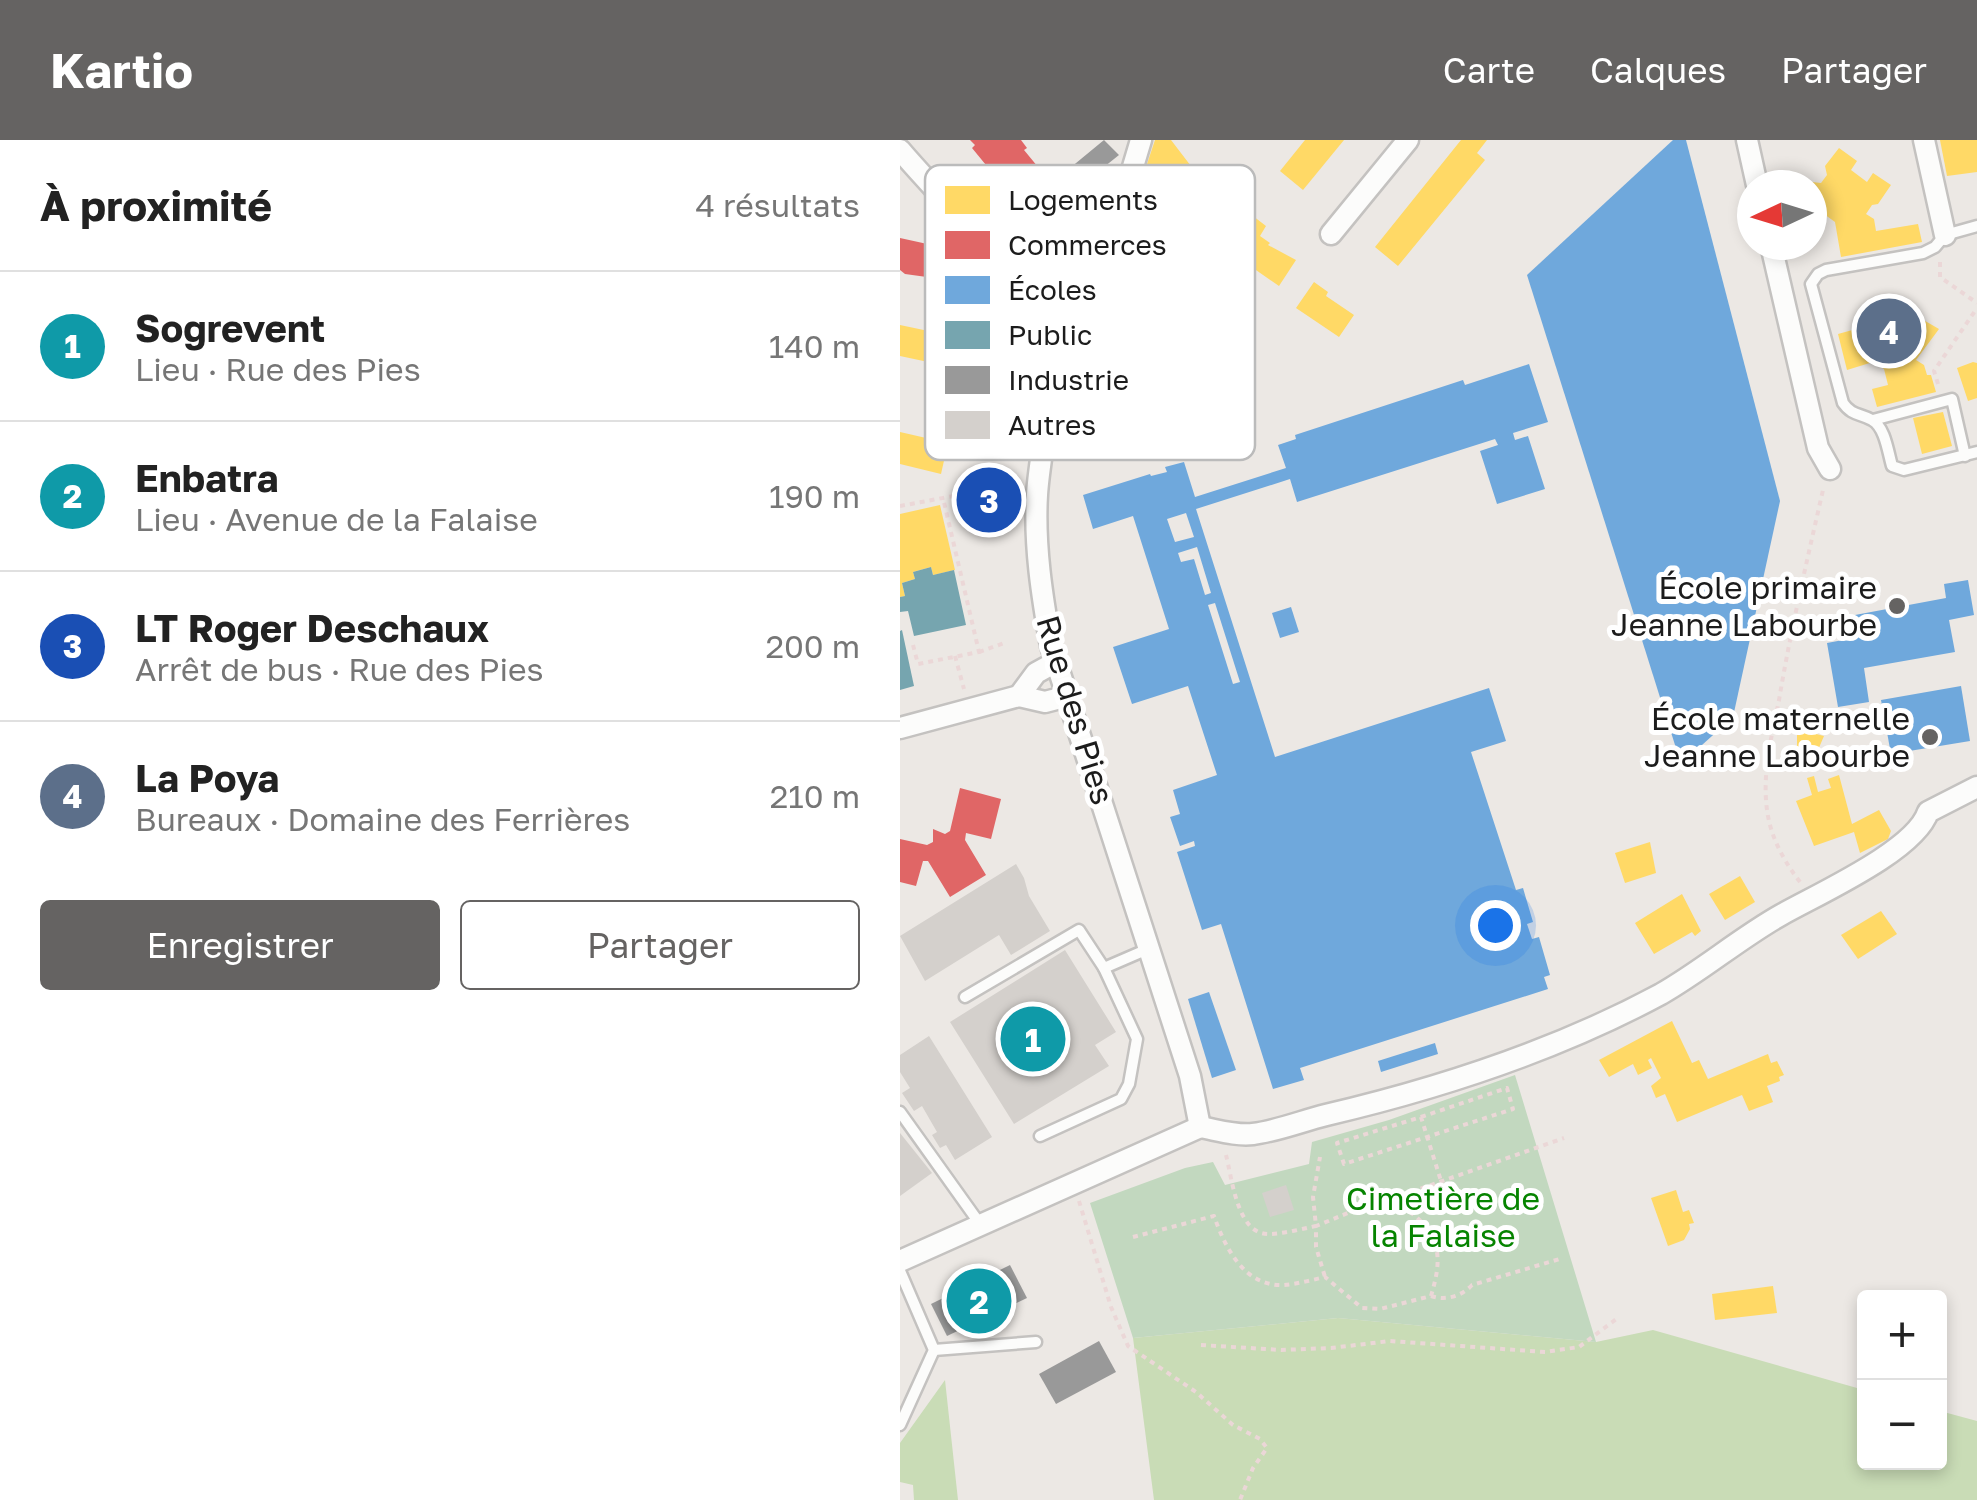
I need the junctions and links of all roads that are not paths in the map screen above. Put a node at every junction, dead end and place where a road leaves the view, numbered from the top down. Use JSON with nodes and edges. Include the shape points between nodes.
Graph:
{"nodes":[{"id":1,"x":1142,"y":140,"type":"edge"},
{"id":2,"x":1408,"y":140,"type":"edge"},
{"id":3,"x":1747,"y":140,"type":"edge"},
{"id":4,"x":1924,"y":140,"type":"edge"},
{"id":5,"x":900,"y":150,"type":"edge"},
{"id":6,"x":1134,"y":165,"type":"edge"},
{"id":7,"x":1754,"y":170,"type":"edge"},
{"id":8,"x":925,"y":179,"type":"edge"},
{"id":9,"x":1977,"y":226,"type":"edge"},
{"id":10,"x":1332,"y":234,"type":"dead end"},
{"id":11,"x":1940,"y":241,"type":"junction"},
{"id":12,"x":1774,"y":260,"type":"edge"},
{"id":13,"x":1873,"y":420,"type":"junction"},
{"id":14,"x":1971,"y":454,"type":"edge"},
{"id":15,"x":1040,"y":460,"type":"edge"},
{"id":16,"x":1827,"y":480,"type":"road end"},
{"id":17,"x":1056,"y":662,"type":"junction"},
{"id":18,"x":1020,"y":696,"type":"junction"},
{"id":19,"x":1068,"y":696,"type":"junction"},
{"id":20,"x":900,"y":728,"type":"edge"},
{"id":21,"x":1977,"y":787,"type":"edge"},
{"id":22,"x":1148,"y":949,"type":"junction"},
{"id":23,"x":1104,"y":968,"type":"junction"},
{"id":24,"x":965,"y":997,"type":"dead end"},
{"id":25,"x":900,"y":1112,"type":"edge"},
{"id":26,"x":1200,"y":1127,"type":"junction"},
{"id":27,"x":1040,"y":1136,"type":"dead end"},
{"id":28,"x":980,"y":1224,"type":"junction"},
{"id":29,"x":900,"y":1261,"type":"edge"},
{"id":30,"x":900,"y":1271,"type":"edge"},
{"id":31,"x":1036,"y":1342,"type":"dead end"},
{"id":32,"x":934,"y":1350,"type":"junction"},
{"id":33,"x":900,"y":1424,"type":"edge"}],
"edges":[{"from":1,"to":6,"type":"street"},
{"from":2,"to":10,"type":"street"},
{"from":3,"to":7,"type":"street"},
{"from":4,"to":11,"type":"street"},
{"from":5,"to":8,"type":"street","name":"Rue des Pies"},
{"from":9,"to":11,"type":"lane"},
{"from":11,"to":13,"type":"lane","via":[[1923,252],[1826,270],[1811,284],[1843,404]]},
{"from":12,"to":16,"type":"street"},
{"from":13,"to":14,"type":"lane","via":[[1897,470]]},
{"from":13,"to":14,"type":"lane","via":[[1952,399]]},
{"from":15,"to":17,"type":"street","name":"Rue des Pies","via":[[1042,599]]},
{"from":17,"to":18,"type":"street","via":[[1036,673]]},
{"from":17,"to":19,"type":"street","name":"Rue des Pies"},
{"from":18,"to":19,"type":"street","via":[[1045,702]]},
{"from":18,"to":20,"type":"street"},
{"from":19,"to":22,"type":"street","name":"Rue des Pies"},
{"from":21,"to":26,"type":"street","via":[[1928,812],[1910,839],[1720,958],[1568,1038],[1404,1096],[1250,1134]]},
{"from":22,"to":23,"type":"lane"},
{"from":22,"to":26,"type":"street","name":"Rue des Pies"},
{"from":23,"to":24,"type":"lane","via":[[1079,930]]},
{"from":23,"to":27,"type":"lane","via":[[1137,1038],[1129,1084],[1120,1099]]},
{"from":25,"to":28,"type":"lane"},
{"from":26,"to":28,"type":"street"},
{"from":28,"to":29,"type":"street"},
{"from":30,"to":32,"type":"lane"},
{"from":31,"to":32,"type":"lane"},
{"from":32,"to":33,"type":"lane"}]}
